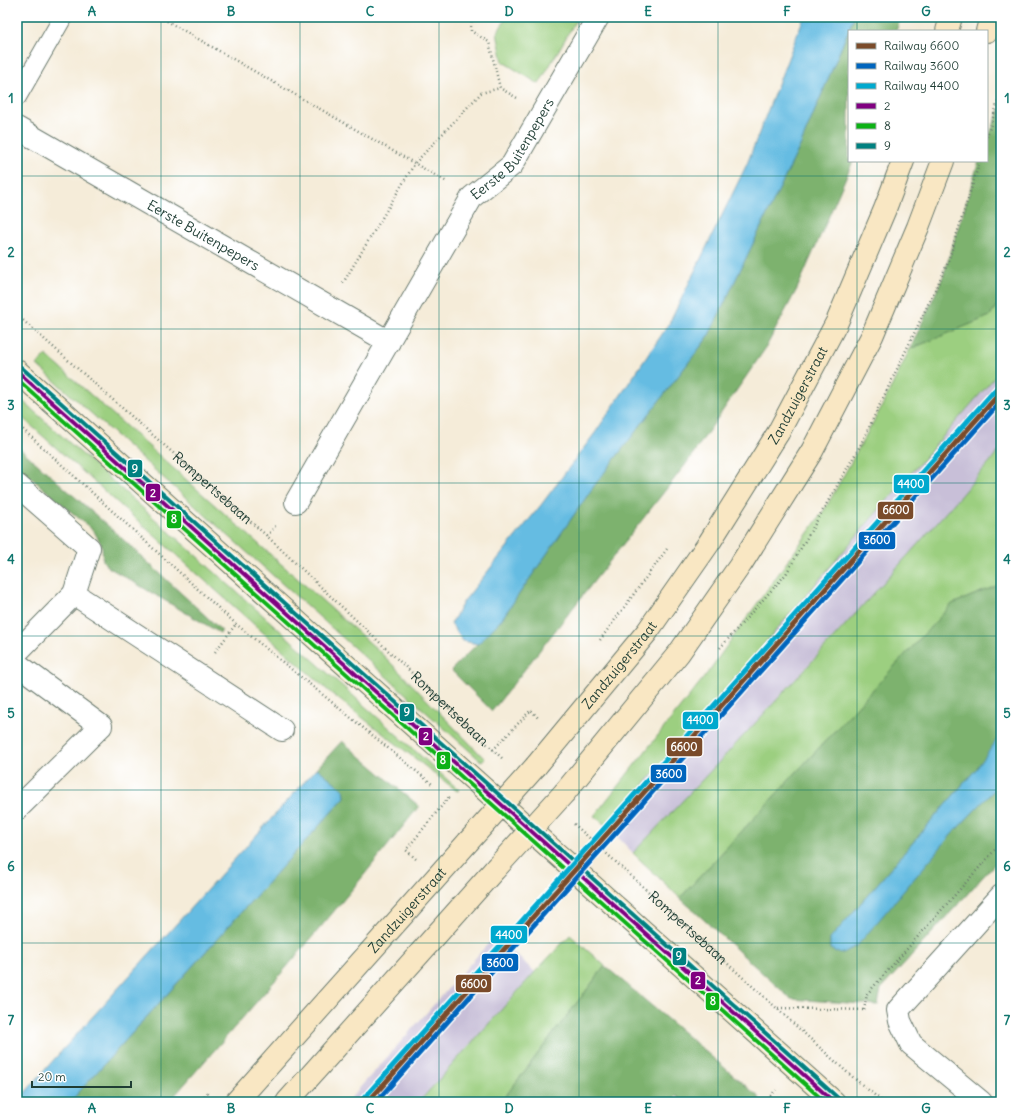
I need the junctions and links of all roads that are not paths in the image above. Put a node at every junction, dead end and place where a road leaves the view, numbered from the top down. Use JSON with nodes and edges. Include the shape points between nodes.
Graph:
{"nodes":[{"id":1,"x":63,"y":17,"type":"edge"},
{"id":2,"x":598,"y":17,"type":"edge"},
{"id":3,"x":951,"y":17,"type":"edge"},
{"id":4,"x":991,"y":17,"type":"edge"},
{"id":5,"x":947,"y":30,"type":"edge"},
{"id":6,"x":987,"y":30,"type":"edge"},
{"id":7,"x":17,"y":97,"type":"edge"},
{"id":8,"x":17,"y":128,"type":"edge"},
{"id":9,"x":903,"y":162,"type":"edge"},
{"id":10,"x":943,"y":162,"type":"edge"},
{"id":11,"x":389,"y":342,"type":"junction"},
{"id":12,"x":17,"y":371,"type":"edge"},
{"id":13,"x":17,"y":485,"type":"edge"},
{"id":14,"x":296,"y":502,"type":"dead end"},
{"id":15,"x":74,"y":594,"type":"junction"},
{"id":16,"x":17,"y":652,"type":"edge"},
{"id":17,"x":17,"y":664,"type":"edge"},
{"id":18,"x":282,"y":730,"type":"dead end"},
{"id":19,"x":17,"y":809,"type":"edge"},
{"id":20,"x":1001,"y":896,"type":"edge"},
{"id":21,"x":236,"y":1102,"type":"edge"},
{"id":22,"x":287,"y":1102,"type":"edge"},
{"id":23,"x":834,"y":1102,"type":"edge"},
{"id":24,"x":981,"y":1102,"type":"edge"}],
"edges":[{"from":1,"to":7,"type":"lane"},
{"from":2,"to":11,"type":"street","name":"Eerste Buitenpepers","via":[[512,164],[472,197]]},
{"from":3,"to":5,"type":"main road"},
{"from":4,"to":6,"type":"main road"},
{"from":8,"to":11,"type":"street","name":"Eerste Buitenpepers"},
{"from":9,"to":21,"type":"main road","name":"Zandzuigerstraat","bridge":true,"via":[[836,322],[778,433],[709,543],[647,632],[536,766]]},
{"from":10,"to":22,"type":"main road","bridge":true,"via":[[872,336],[812,451],[741,564],[679,653],[565,792]]},
{"from":11,"to":14,"type":"street","name":"Eerste Buitenpepers"},
{"from":12,"to":23,"type":"main road"},
{"from":13,"to":15,"type":"street","via":[[89,548]]},
{"from":15,"to":16,"type":"street"},
{"from":15,"to":18,"type":"street"},
{"from":17,"to":19,"type":"street","via":[[101,726]]},
{"from":20,"to":24,"type":"street","via":[[898,1010],[900,1021],[912,1044]]}]}
